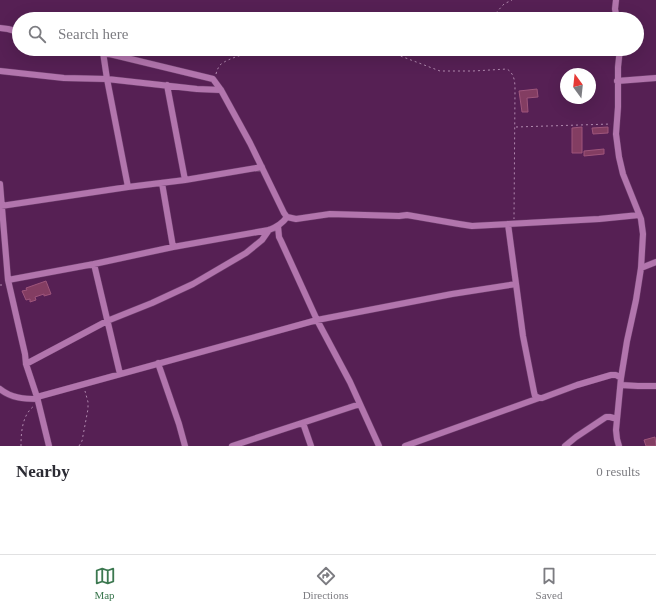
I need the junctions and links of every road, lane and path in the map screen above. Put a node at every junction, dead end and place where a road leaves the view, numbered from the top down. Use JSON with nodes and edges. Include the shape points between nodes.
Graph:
{"nodes":[{"id":1,"x":512,"y":0,"type":"edge"},
{"id":2,"x":616,"y":0,"type":"edge"},
{"id":3,"x":497,"y":12,"type":"edge"},
{"id":4,"x":616,"y":12,"type":"edge"},
{"id":5,"x":0,"y":28,"type":"edge"},
{"id":6,"x":12,"y":30,"type":"edge"},
{"id":7,"x":104,"y":56,"type":"edge"},
{"id":8,"x":119,"y":56,"type":"edge"},
{"id":9,"x":238,"y":56,"type":"edge"},
{"id":10,"x":399,"y":56,"type":"edge"},
{"id":11,"x":619,"y":56,"type":"edge"},
{"id":12,"x":0,"y":71,"type":"edge"},
{"id":13,"x":656,"y":78,"type":"edge"},
{"id":14,"x":107,"y":79,"type":"junction"},
{"id":15,"x":617,"y":81,"type":"junction"},
{"id":16,"x":216,"y":82,"type":"junction"},
{"id":17,"x":168,"y":85,"type":"junction"},
{"id":18,"x":221,"y":90,"type":"junction"},
{"id":19,"x":616,"y":123,"type":"junction"},
{"id":20,"x":515,"y":127,"type":"junction"},
{"id":21,"x":262,"y":167,"type":"junction"},
{"id":22,"x":184,"y":180,"type":"junction"},
{"id":23,"x":162,"y":183,"type":"junction"},
{"id":24,"x":0,"y":184,"type":"edge"},
{"id":25,"x":128,"y":187,"type":"junction"},
{"id":26,"x":1,"y":206,"type":"junction"},
{"id":27,"x":639,"y":215,"type":"junction"},
{"id":28,"x":287,"y":217,"type":"junction"},
{"id":29,"x":511,"y":224,"type":"junction"},
{"id":30,"x":278,"y":226,"type":"junction"},
{"id":31,"x":269,"y":230,"type":"junction"},
{"id":32,"x":173,"y":247,"type":"junction"},
{"id":33,"x":656,"y":262,"type":"edge"},
{"id":34,"x":94,"y":264,"type":"junction"},
{"id":35,"x":648,"y":265,"type":"junction"},
{"id":36,"x":641,"y":268,"type":"junction"},
{"id":37,"x":656,"y":268,"type":"edge"},
{"id":38,"x":8,"y":280,"type":"junction"},
{"id":39,"x":516,"y":284,"type":"junction"},
{"id":40,"x":317,"y":320,"type":"junction"},
{"id":41,"x":107,"y":321,"type":"junction"},
{"id":42,"x":26,"y":364,"type":"junction"},
{"id":43,"x":158,"y":364,"type":"junction"},
{"id":44,"x":120,"y":374,"type":"junction"},
{"id":45,"x":621,"y":378,"type":"junction"},
{"id":46,"x":83,"y":384,"type":"junction"},
{"id":47,"x":621,"y":385,"type":"junction"},
{"id":48,"x":656,"y":386,"type":"edge"},
{"id":49,"x":0,"y":389,"type":"edge"},
{"id":50,"x":539,"y":398,"type":"junction"},
{"id":51,"x":38,"y":400,"type":"junction"},
{"id":52,"x":360,"y":404,"type":"junction"},
{"id":53,"x":617,"y":418,"type":"junction"},
{"id":54,"x":303,"y":423,"type":"junction"},
{"id":55,"x":251,"y":443,"type":"edge"},
{"id":56,"x":21,"y":446,"type":"edge"},
{"id":57,"x":49,"y":446,"type":"edge"},
{"id":58,"x":79,"y":446,"type":"edge"},
{"id":59,"x":185,"y":446,"type":"edge"},
{"id":60,"x":232,"y":446,"type":"edge"},
{"id":61,"x":311,"y":446,"type":"edge"},
{"id":62,"x":379,"y":446,"type":"edge"},
{"id":63,"x":405,"y":446,"type":"edge"},
{"id":64,"x":565,"y":446,"type":"edge"},
{"id":65,"x":619,"y":446,"type":"edge"}],
"edges":[{"from":1,"to":3,"type":"path"},
{"from":2,"to":4,"type":"street"},
{"from":5,"to":6,"type":"street"},
{"from":7,"to":14,"type":"street"},
{"from":8,"to":16,"type":"street","via":[[209,78]]},
{"from":9,"to":16,"type":"path","via":[[221,64],[217,69]]},
{"from":10,"to":20,"type":"path","via":[[440,71],[511,71],[515,79]]},
{"from":11,"to":15,"type":"street"},
{"from":12,"to":14,"type":"street","via":[[64,78]]},
{"from":13,"to":15,"type":"street"},
{"from":14,"to":17,"type":"street"},
{"from":14,"to":25,"type":"street"},
{"from":15,"to":19,"type":"street"},
{"from":16,"to":18,"type":"street"},
{"from":17,"to":18,"type":"street"},
{"from":17,"to":22,"type":"street"},
{"from":18,"to":21,"type":"street"},
{"from":19,"to":20,"type":"path"},
{"from":19,"to":27,"type":"street","via":[[623,174]]},
{"from":20,"to":29,"type":"path"},
{"from":21,"to":22,"type":"street"},
{"from":21,"to":28,"type":"street"},
{"from":22,"to":23,"type":"street"},
{"from":23,"to":25,"type":"street"},
{"from":23,"to":32,"type":"street"},
{"from":24,"to":26,"type":"street"},
{"from":25,"to":26,"type":"street"},
{"from":26,"to":38,"type":"street"},
{"from":27,"to":29,"type":"street"},
{"from":27,"to":36,"type":"street","via":[[642,234]]},
{"from":28,"to":29,"type":"street","via":[[296,219],[330,214],[408,215],[472,226]]},
{"from":28,"to":30,"type":"street"},
{"from":29,"to":39,"type":"street"},
{"from":30,"to":31,"type":"street"},
{"from":30,"to":40,"type":"street","via":[[281,241]]},
{"from":31,"to":32,"type":"street"},
{"from":31,"to":41,"type":"street","via":[[262,240],[246,253],[193,284]]},
{"from":32,"to":34,"type":"street"},
{"from":33,"to":35,"type":"street"},
{"from":34,"to":38,"type":"street"},
{"from":34,"to":41,"type":"street"},
{"from":35,"to":36,"type":"street"},
{"from":35,"to":37,"type":"street"},
{"from":36,"to":45,"type":"street"},
{"from":38,"to":42,"type":"street"},
{"from":39,"to":40,"type":"street"},
{"from":39,"to":50,"type":"street","via":[[534,392]]},
{"from":40,"to":43,"type":"street"},
{"from":40,"to":52,"type":"street"},
{"from":41,"to":42,"type":"street"},
{"from":41,"to":44,"type":"street"},
{"from":42,"to":51,"type":"street"},
{"from":43,"to":44,"type":"street"},
{"from":43,"to":59,"type":"street"},
{"from":44,"to":46,"type":"street"},
{"from":45,"to":47,"type":"street"},
{"from":45,"to":50,"type":"street","via":[[611,374]]},
{"from":46,"to":51,"type":"street"},
{"from":46,"to":58,"type":"path","via":[[88,409]]},
{"from":47,"to":48,"type":"street"},
{"from":47,"to":53,"type":"street"},
{"from":49,"to":51,"type":"street","via":[[12,396]]},
{"from":50,"to":63,"type":"street"},
{"from":51,"to":56,"type":"path","via":[[25,416]]},
{"from":51,"to":57,"type":"street"},
{"from":52,"to":54,"type":"street"},
{"from":52,"to":62,"type":"street"},
{"from":53,"to":64,"type":"street","via":[[606,417]]},
{"from":53,"to":65,"type":"street"},
{"from":54,"to":55,"type":"street"},
{"from":54,"to":61,"type":"street"},
{"from":55,"to":60,"type":"street"}]}
